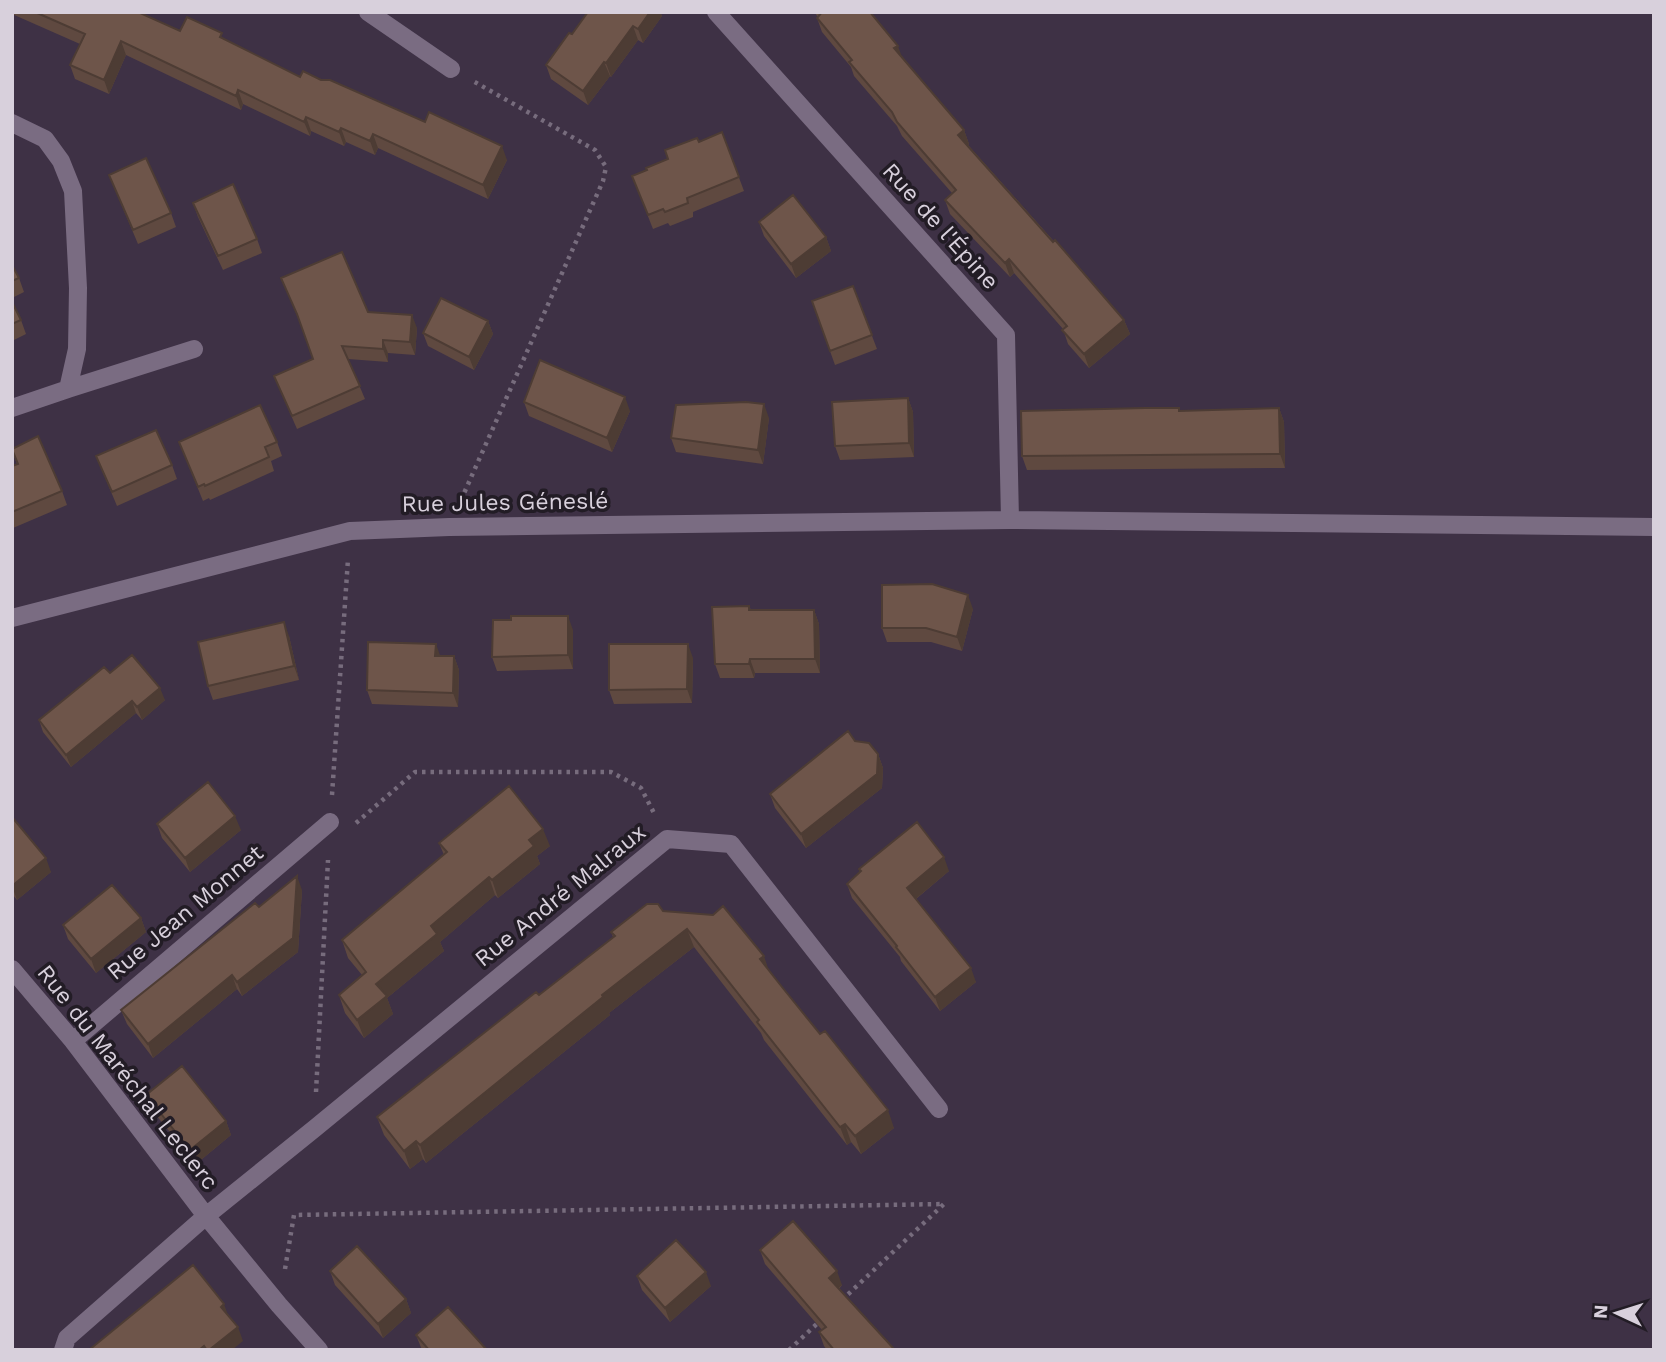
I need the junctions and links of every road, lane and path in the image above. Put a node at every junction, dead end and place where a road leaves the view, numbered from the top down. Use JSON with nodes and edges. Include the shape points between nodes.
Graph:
{"nodes":[{"id":1,"x":368,"y":12,"type":"edge"},
{"id":2,"x":716,"y":12,"type":"edge"},
{"id":3,"x":451,"y":69,"type":"joint"},
{"id":4,"x":12,"y":123,"type":"edge"},
{"id":5,"x":194,"y":349,"type":"dead end"},
{"id":6,"x":68,"y":389,"type":"junction"},
{"id":7,"x":12,"y":408,"type":"edge"},
{"id":8,"x":1010,"y":520,"type":"junction"},
{"id":9,"x":449,"y":527,"type":"junction"},
{"id":10,"x":1654,"y":527,"type":"edge"},
{"id":11,"x":12,"y":618,"type":"edge"},
{"id":12,"x":330,"y":822,"type":"dead end"},
{"id":13,"x":348,"y":830,"type":"dead end"},
{"id":14,"x":667,"y":839,"type":"junction"},
{"id":15,"x":12,"y":969,"type":"edge"},
{"id":16,"x":72,"y":1041,"type":"junction"},
{"id":17,"x":939,"y":1109,"type":"dead end"},
{"id":18,"x":206,"y":1216,"type":"junction"},
{"id":19,"x":838,"y":1304,"type":"edge"},
{"id":20,"x":279,"y":1305,"type":"junction"},
{"id":21,"x":828,"y":1313,"type":"edge"},
{"id":22,"x":63,"y":1350,"type":"edge"},
{"id":23,"x":318,"y":1350,"type":"edge"},
{"id":24,"x":789,"y":1350,"type":"edge"}],
"edges":[{"from":1,"to":3,"type":"street"},
{"from":2,"to":8,"type":"street","name":"Rue de l'Épine","via":[[1006,335]]},
{"from":3,"to":9,"type":"path","via":[[595,150],[606,167]]},
{"from":4,"to":6,"type":"street","via":[[45,139],[61,161],[73,191],[77,349]]},
{"from":5,"to":6,"type":"street"},
{"from":6,"to":7,"type":"street"},
{"from":8,"to":9,"type":"street","name":"Rue Jules Géneslé"},
{"from":8,"to":10,"type":"street","name":"Rue Jules Géneslé"},
{"from":9,"to":11,"type":"street","name":"Rue Jules Géneslé","via":[[351,531]]},
{"from":12,"to":16,"type":"street","name":"Rue Jean Monnet"},
{"from":13,"to":14,"type":"path","via":[[415,772],[611,772],[641,788]]},
{"from":14,"to":17,"type":"street","name":"Rue André Malraux","via":[[731,844]]},
{"from":14,"to":18,"type":"street","name":"Rue André Malraux"},
{"from":15,"to":16,"type":"street","name":"Rue du Maréchal Leclerc"},
{"from":16,"to":18,"type":"street","name":"Rue du Maréchal Leclerc"},
{"from":18,"to":20,"type":"street","name":"Rue du Maréchal Leclerc"},
{"from":18,"to":22,"type":"street","name":"Rue André Malraux","via":[[67,1338]]},
{"from":19,"to":20,"type":"path","via":[[944,1203],[294,1215]]},
{"from":20,"to":23,"type":"street","name":"Rue du Maréchal Leclerc"},
{"from":21,"to":24,"type":"path"}]}
